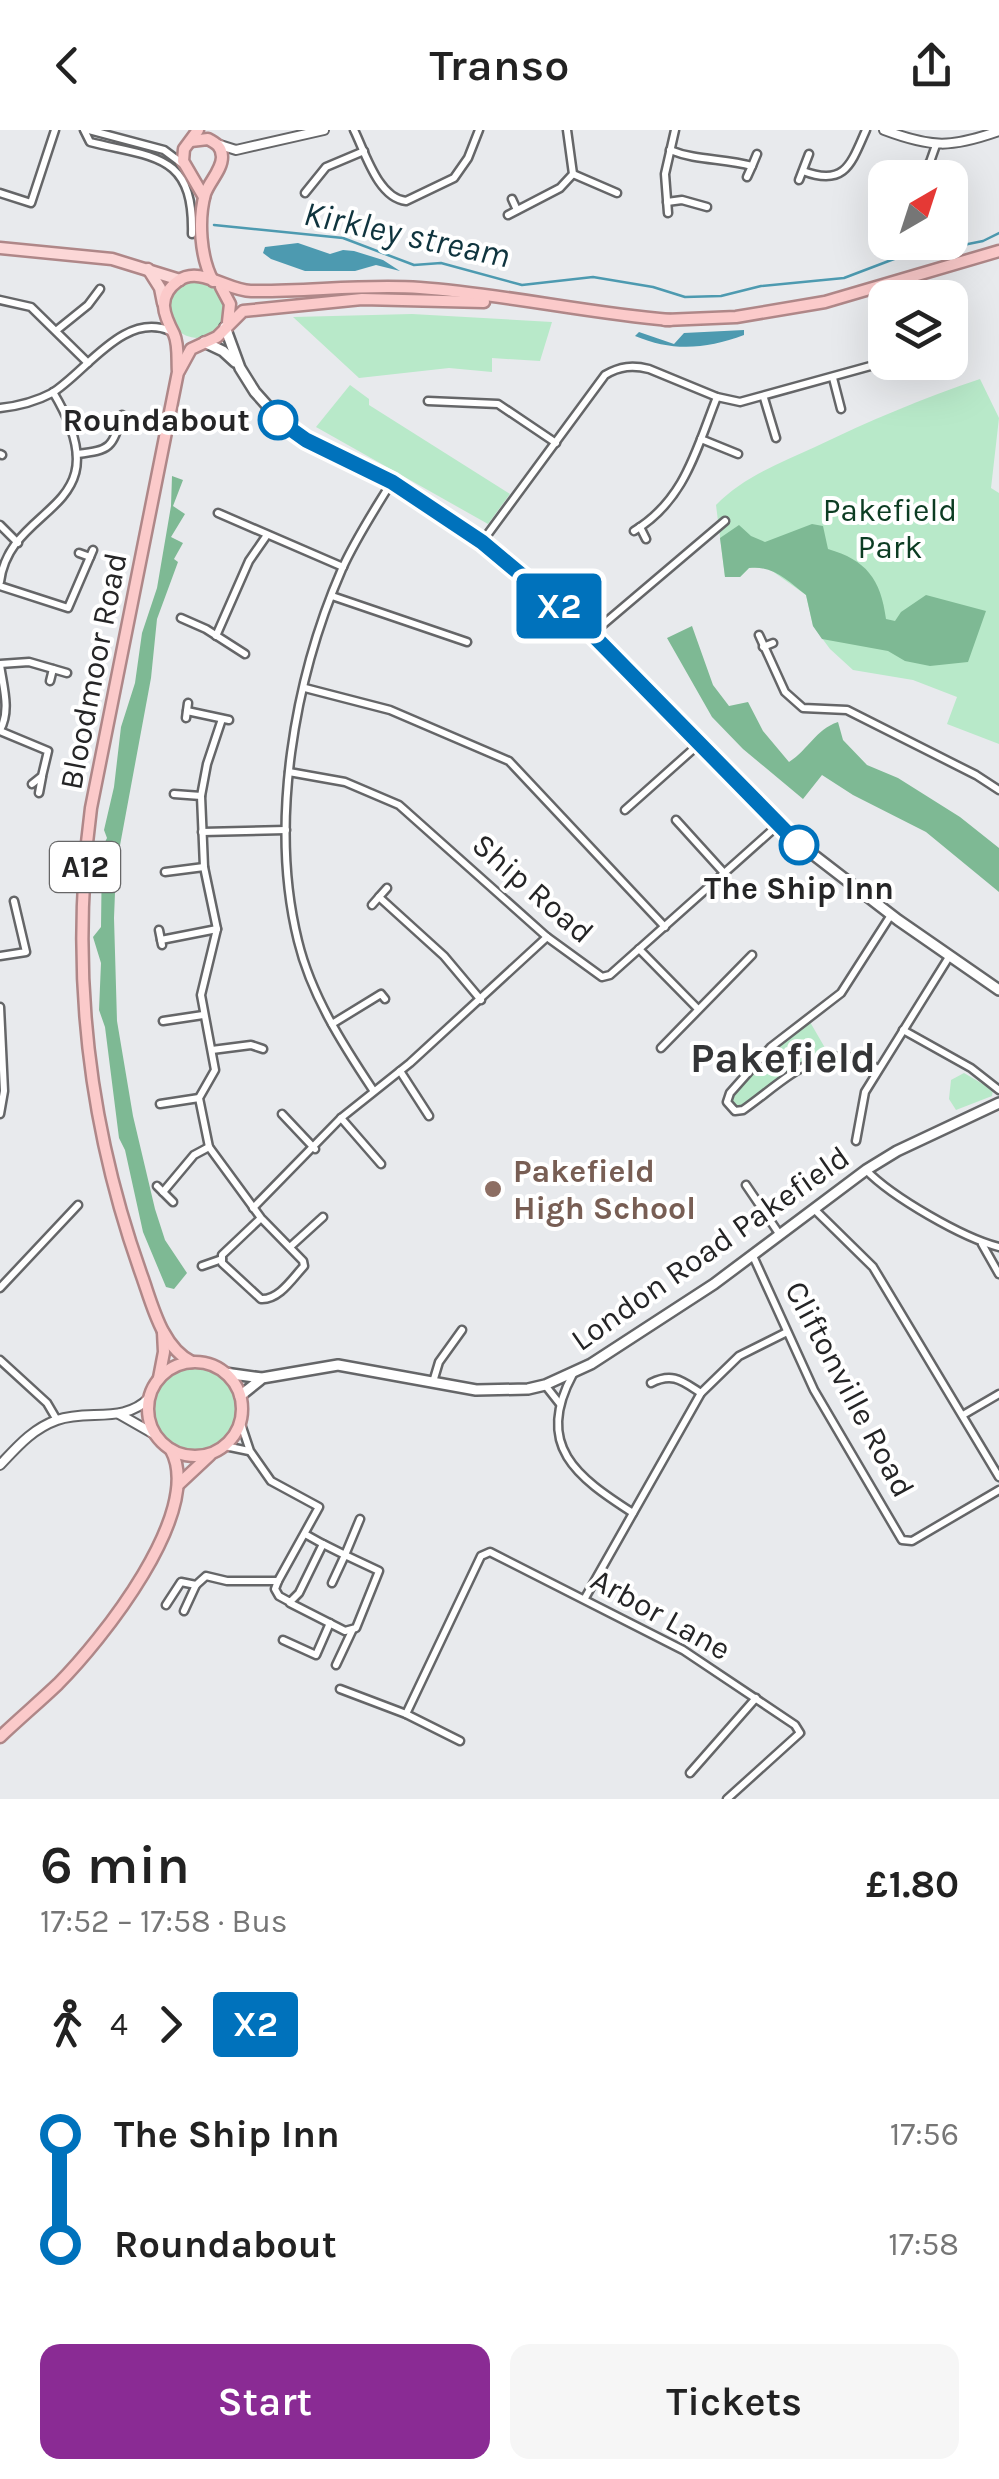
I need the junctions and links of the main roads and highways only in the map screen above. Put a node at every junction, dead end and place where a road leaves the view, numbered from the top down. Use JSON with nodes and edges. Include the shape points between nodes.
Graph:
{"nodes":[{"id":1,"x":198,"y":130,"type":"edge"},
{"id":2,"x":208,"y":130,"type":"edge"},
{"id":3,"x":189,"y":143,"type":"junction"},
{"id":4,"x":215,"y":143,"type":"junction"},
{"id":5,"x":217,"y":169,"type":"junction"},
{"id":6,"x":188,"y":170,"type":"junction"},
{"id":7,"x":204,"y":198,"type":"junction"},
{"id":8,"x":0,"y":248,"type":"edge"},
{"id":9,"x":202,"y":249,"type":"junction"},
{"id":10,"x":999,"y":251,"type":"edge"},
{"id":11,"x":148,"y":268,"type":"junction"},
{"id":12,"x":181,"y":280,"type":"junction"},
{"id":13,"x":215,"y":282,"type":"junction"},
{"id":14,"x":163,"y":306,"type":"junction"},
{"id":15,"x":670,"y":320,"type":"junction"},
{"id":16,"x":226,"y":326,"type":"junction"},
{"id":17,"x":172,"y":332,"type":"junction"},
{"id":18,"x":203,"y":342,"type":"junction"},
{"id":19,"x":240,"y":368,"type":"junction"},
{"id":20,"x":178,"y":372,"type":"junction"},
{"id":21,"x":999,"y":990,"type":"edge"},
{"id":22,"x":999,"y":1103,"type":"edge"},
{"id":23,"x":163,"y":1331,"type":"junction"},
{"id":24,"x":192,"y":1362,"type":"junction"},
{"id":25,"x":225,"y":1373,"type":"junction"},
{"id":26,"x":159,"y":1378,"type":"junction"},
{"id":27,"x":262,"y":1378,"type":"junction"},
{"id":28,"x":240,"y":1396,"type":"junction"},
{"id":29,"x":171,"y":1450,"type":"junction"},
{"id":30,"x":212,"y":1453,"type":"junction"},
{"id":31,"x":178,"y":1485,"type":"junction"},
{"id":32,"x":0,"y":1736,"type":"edge"}],
"edges":[{"from":1,"to":3,"type":"highway"},
{"from":2,"to":4,"type":"highway"},
{"from":3,"to":4,"type":"highway"},
{"from":3,"to":6,"type":"highway","via":[[182,155]]},
{"from":4,"to":5,"type":"highway","via":[[222,154]]},
{"from":5,"to":6,"type":"highway","via":[[203,177]]},
{"from":5,"to":7,"type":"highway"},
{"from":6,"to":7,"type":"highway"},
{"from":7,"to":9,"type":"highway"},
{"from":8,"to":11,"type":"main road","via":[[112,258]]},
{"from":9,"to":12,"type":"highway"},
{"from":9,"to":13,"type":"highway"},
{"from":10,"to":15,"type":"highway","via":[[825,302]]},
{"from":11,"to":12,"type":"main road"},
{"from":11,"to":14,"type":"main road"},
{"from":12,"to":13,"type":"highway"},
{"from":12,"to":14,"type":"highway"},
{"from":13,"to":15,"type":"highway","via":[[248,292],[419,288]]},
{"from":13,"to":16,"type":"highway","via":[[230,304]]},
{"from":14,"to":17,"type":"highway"},
{"from":15,"to":16,"type":"highway","via":[[402,298],[243,311]]},
{"from":16,"to":18,"type":"highway"},
{"from":16,"to":19,"type":"main road"},
{"from":17,"to":18,"type":"highway"},
{"from":17,"to":20,"type":"highway","number":"A12"},
{"from":18,"to":19,"type":"main road"},
{"from":18,"to":20,"type":"highway","number":"A12"},
{"from":19,"to":21,"type":"main road","via":[[289,430],[392,482],[482,542],[592,634],[777,826]]},
{"from":20,"to":23,"type":"highway","name":"Bloodmoor Road","number":"A12","via":[[100,754],[82,920],[84,1012],[102,1140]]},
{"from":22,"to":27,"type":"main road","name":"London Road Pakefield","via":[[866,1170],[753,1256],[573,1374],[545,1385],[476,1390],[338,1365]]},
{"from":23,"to":24,"type":"highway","name":"Bloodmoor Road","number":"A12"},
{"from":23,"to":26,"type":"highway","name":"Bloodmoor Road","number":"A12"},
{"from":24,"to":25,"type":"highway","number":"A12"},
{"from":24,"to":26,"type":"highway"},
{"from":25,"to":27,"type":"main road"},
{"from":25,"to":28,"type":"highway"},
{"from":26,"to":29,"type":"highway","number":"A12","via":[[149,1398],[149,1422]]},
{"from":27,"to":28,"type":"main road"},
{"from":28,"to":30,"type":"highway","via":[[240,1422]]},
{"from":29,"to":30,"type":"highway"},
{"from":29,"to":31,"type":"highway"},
{"from":30,"to":31,"type":"highway"},
{"from":31,"to":32,"type":"highway","via":[[147,1571],[60,1682]]}]}
